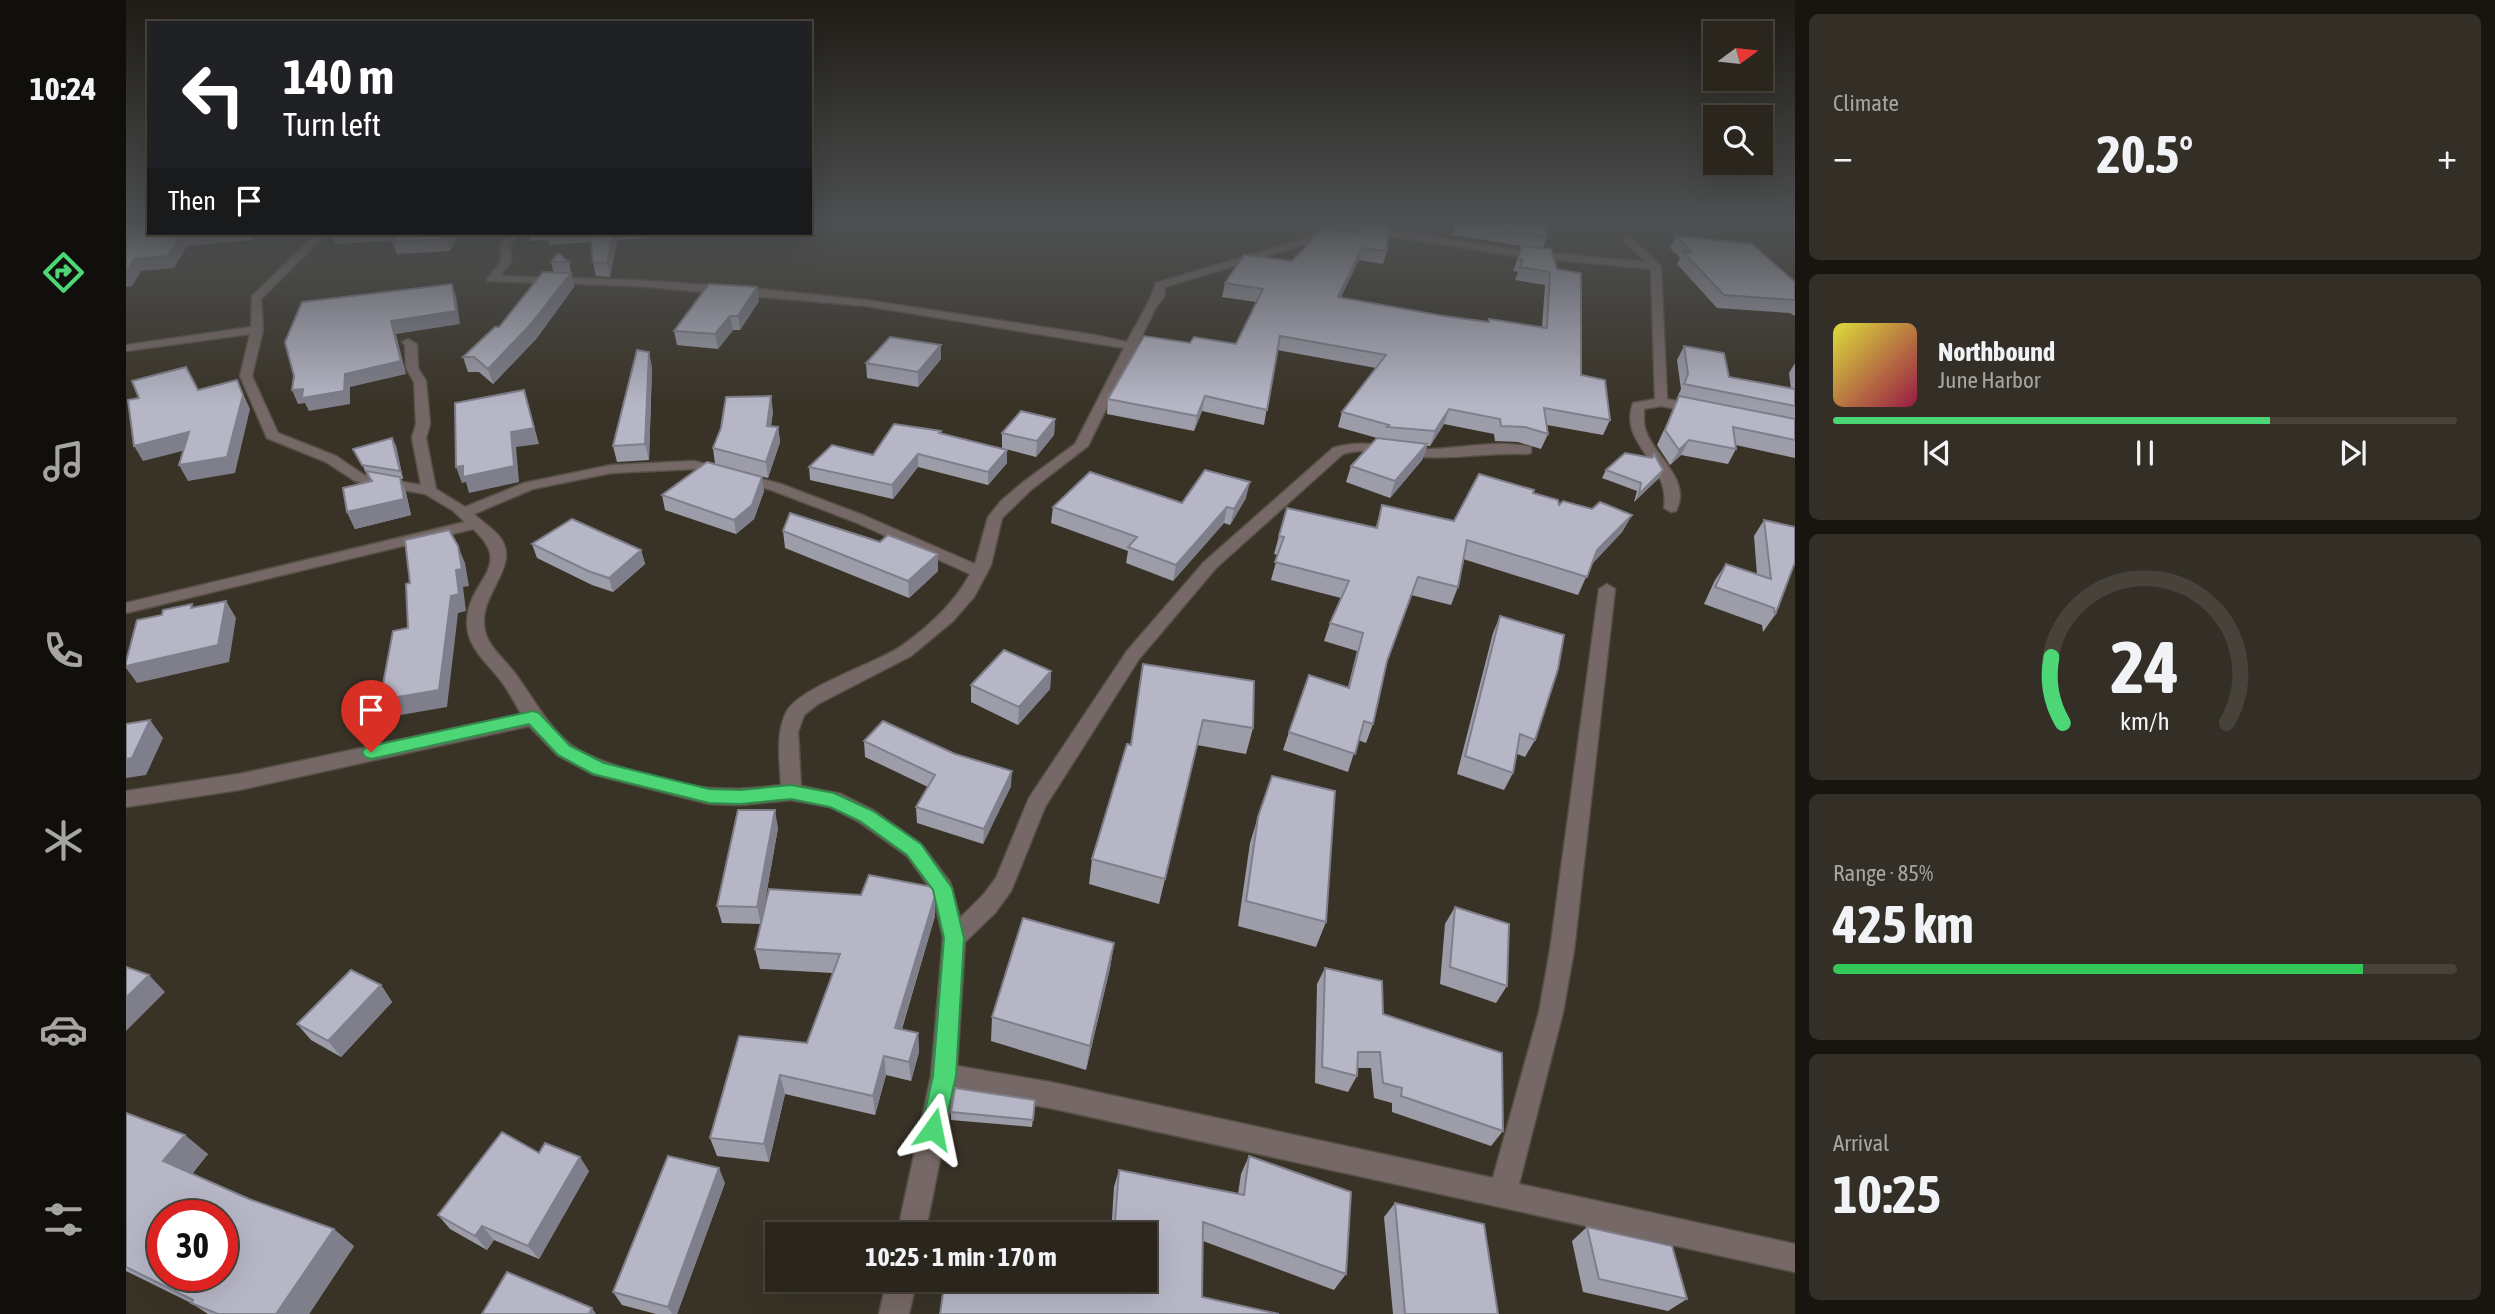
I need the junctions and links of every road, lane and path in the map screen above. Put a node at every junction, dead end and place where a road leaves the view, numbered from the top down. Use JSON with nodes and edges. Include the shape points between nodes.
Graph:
{"nodes":[{"id":1,"x":272,"y":282,"type":"edge"},
{"id":2,"x":612,"y":282,"type":"edge"},
{"id":3,"x":1169,"y":282,"type":"edge"},
{"id":4,"x":1657,"y":282,"type":"edge"},
{"id":5,"x":257,"y":330,"type":"junction"},
{"id":6,"x":408,"y":342,"type":"dead end"},
{"id":7,"x":1130,"y":346,"type":"junction"},
{"id":8,"x":126,"y":348,"type":"edge"},
{"id":9,"x":1661,"y":402,"type":"junction"},
{"id":10,"x":1714,"y":412,"type":"edge"},
{"id":11,"x":1526,"y":450,"type":"dead end"},
{"id":12,"x":429,"y":491,"type":"junction"},
{"id":13,"x":1671,"y":508,"type":"dead end"},
{"id":14,"x":469,"y":518,"type":"junction"},
{"id":15,"x":979,"y":572,"type":"junction"},
{"id":16,"x":1607,"y":589,"type":"dead end"},
{"id":17,"x":126,"y":608,"type":"edge"},
{"id":18,"x":533,"y":718,"type":"junction"},
{"id":19,"x":791,"y":792,"type":"junction"},
{"id":20,"x":126,"y":799,"type":"edge"},
{"id":21,"x":954,"y":938,"type":"junction"},
{"id":22,"x":944,"y":1076,"type":"junction"},
{"id":23,"x":1503,"y":1193,"type":"junction"},
{"id":24,"x":914,"y":1222,"type":"edge"},
{"id":25,"x":1795,"y":1258,"type":"edge"},
{"id":26,"x":899,"y":1292,"type":"edge"},
{"id":27,"x":894,"y":1314,"type":"edge"}],
"edges":[{"from":1,"to":5,"type":"street","via":[[256,298]]},
{"from":2,"to":7,"type":"street","via":[[845,300]]},
{"from":3,"to":7,"type":"street","via":[[1160,285],[1159,297]]},
{"from":4,"to":9,"type":"street"},
{"from":5,"to":8,"type":"street"},
{"from":5,"to":12,"type":"street","via":[[246,376],[272,435],[331,459],[360,478]]},
{"from":6,"to":12,"type":"street","via":[[412,373],[420,381],[423,424],[419,438]]},
{"from":7,"to":15,"type":"street","via":[[1081,446],[1006,503],[995,517]]},
{"from":9,"to":10,"type":"street"},
{"from":9,"to":13,"type":"street","via":[[1638,407],[1638,428],[1663,464],[1675,496]]},
{"from":11,"to":21,"type":"street","via":[[1426,453],[1349,447],[1338,452],[1226,548],[1133,655],[1036,804],[997,895]]},
{"from":12,"to":14,"type":"street"},
{"from":14,"to":15,"type":"street","via":[[529,486],[611,469],[694,466],[776,487]]},
{"from":14,"to":17,"type":"street","via":[[386,547],[241,577]]},
{"from":14,"to":18,"type":"street","via":[[493,539],[500,554],[480,600],[475,622],[479,643],[508,677]]},
{"from":15,"to":19,"type":"street","via":[[947,617],[905,652],[812,699],[796,712],[789,732]]},
{"from":16,"to":23,"type":"street","via":[[1562,950]]},
{"from":18,"to":19,"type":"street","via":[[564,750],[599,769],[709,796]]},
{"from":18,"to":20,"type":"street","via":[[239,782]]},
{"from":19,"to":21,"type":"street","via":[[834,800],[914,850],[942,888]]},
{"from":21,"to":22,"type":"street"},
{"from":22,"to":23,"type":"street"},
{"from":22,"to":24,"type":"street"},
{"from":23,"to":25,"type":"street"},
{"from":26,"to":27,"type":"street"}]}
